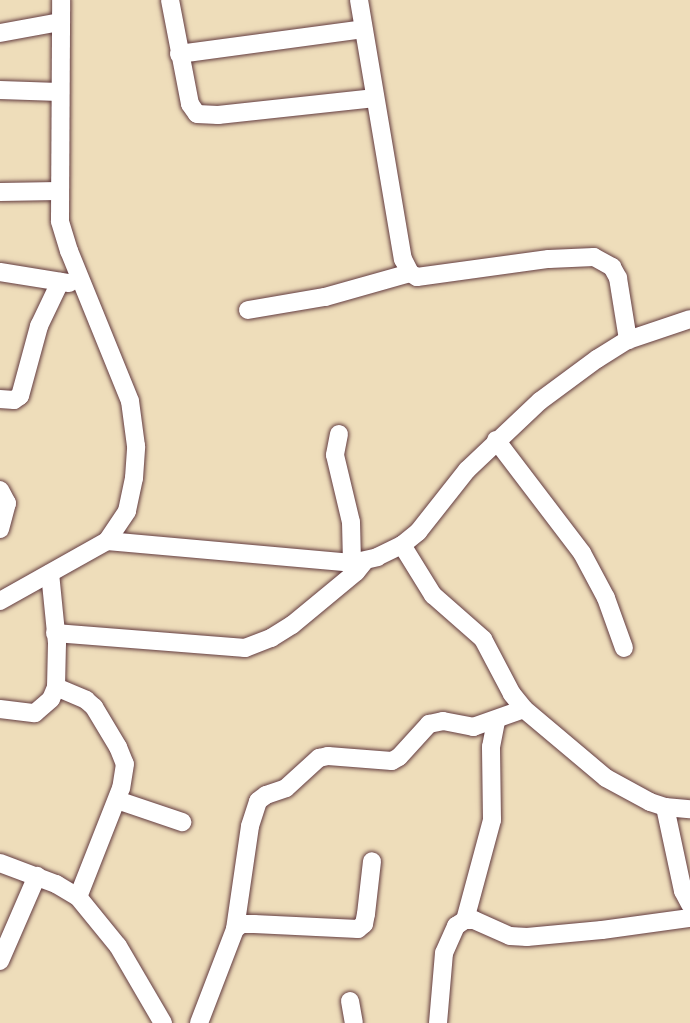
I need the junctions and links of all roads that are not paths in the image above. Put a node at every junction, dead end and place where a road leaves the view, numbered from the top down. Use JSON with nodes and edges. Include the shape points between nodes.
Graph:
{"nodes":[{"id":1,"x":61,"y":0,"type":"edge"},
{"id":2,"x":171,"y":0,"type":"edge"},
{"id":3,"x":359,"y":0,"type":"edge"},
{"id":4,"x":60,"y":22,"type":"junction"},
{"id":5,"x":363,"y":29,"type":"junction"},
{"id":6,"x":0,"y":33,"type":"edge"},
{"id":7,"x":179,"y":54,"type":"junction"},
{"id":8,"x":0,"y":90,"type":"edge"},
{"id":9,"x":59,"y":92,"type":"junction"},
{"id":10,"x":375,"y":98,"type":"junction"},
{"id":11,"x":58,"y":191,"type":"junction"},
{"id":12,"x":0,"y":192,"type":"edge"},
{"id":13,"x":0,"y":272,"type":"edge"},
{"id":14,"x":410,"y":273,"type":"junction"},
{"id":15,"x":60,"y":282,"type":"junction"},
{"id":16,"x":83,"y":286,"type":"junction"},
{"id":17,"x":248,"y":310,"type":"dead end"},
{"id":18,"x":690,"y":319,"type":"edge"},
{"id":19,"x":628,"y":340,"type":"junction"},
{"id":20,"x":0,"y":399,"type":"edge"},
{"id":21,"x":339,"y":434,"type":"dead end"},
{"id":22,"x":496,"y":440,"type":"junction"},
{"id":23,"x":0,"y":490,"type":"edge"},
{"id":24,"x":0,"y":529,"type":"edge"},
{"id":25,"x":108,"y":541,"type":"junction"},
{"id":26,"x":402,"y":544,"type":"junction"},
{"id":27,"x":358,"y":562,"type":"junction"},
{"id":28,"x":50,"y":573,"type":"junction"},
{"id":29,"x":0,"y":601,"type":"edge"},
{"id":30,"x":55,"y":633,"type":"junction"},
{"id":31,"x":624,"y":648,"type":"dead end"},
{"id":32,"x":56,"y":687,"type":"junction"},
{"id":33,"x":0,"y":709,"type":"edge"},
{"id":34,"x":524,"y":710,"type":"junction"},
{"id":35,"x":496,"y":721,"type":"junction"},
{"id":36,"x":117,"y":800,"type":"junction"},
{"id":37,"x":665,"y":807,"type":"junction"},
{"id":38,"x":690,"y":808,"type":"edge"},
{"id":39,"x":182,"y":822,"type":"dead end"},
{"id":40,"x":372,"y":861,"type":"dead end"},
{"id":41,"x":0,"y":863,"type":"edge"},
{"id":42,"x":37,"y":876,"type":"junction"},
{"id":43,"x":78,"y":897,"type":"junction"},
{"id":44,"x":690,"y":904,"type":"edge"},
{"id":45,"x":690,"y":918,"type":"edge"},
{"id":46,"x":465,"y":920,"type":"junction"},
{"id":47,"x":235,"y":929,"type":"junction"},
{"id":48,"x":0,"y":960,"type":"edge"},
{"id":49,"x":350,"y":1001,"type":"dead end"},
{"id":50,"x":163,"y":1023,"type":"edge"},
{"id":51,"x":199,"y":1023,"type":"edge"},
{"id":52,"x":354,"y":1023,"type":"edge"},
{"id":53,"x":438,"y":1023,"type":"edge"}],
"edges":[{"from":1,"to":4,"type":"street"},
{"from":2,"to":7,"type":"street"},
{"from":3,"to":5,"type":"street"},
{"from":4,"to":6,"type":"street"},
{"from":4,"to":9,"type":"street"},
{"from":5,"to":7,"type":"street"},
{"from":5,"to":10,"type":"street"},
{"from":7,"to":10,"type":"street","via":[[190,104],[197,114]]},
{"from":8,"to":9,"type":"street"},
{"from":9,"to":11,"type":"street"},
{"from":10,"to":14,"type":"street","via":[[405,266]]},
{"from":11,"to":12,"type":"street"},
{"from":11,"to":16,"type":"street","via":[[60,221]]},
{"from":13,"to":15,"type":"street"},
{"from":14,"to":17,"type":"street","via":[[325,297]]},
{"from":14,"to":19,"type":"street","via":[[417,277],[549,259],[594,257],[612,267],[618,278]]},
{"from":15,"to":16,"type":"street"},
{"from":15,"to":20,"type":"street","via":[[39,326],[20,396],[15,400]]},
{"from":16,"to":25,"type":"street","via":[[134,414],[134,478],[127,511]]},
{"from":18,"to":19,"type":"street"},
{"from":19,"to":22,"type":"street","via":[[540,401]]},
{"from":21,"to":27,"type":"street","via":[[335,455]]},
{"from":22,"to":26,"type":"street","via":[[418,532]]},
{"from":22,"to":31,"type":"street","via":[[582,553],[606,598]]},
{"from":23,"to":24,"type":"street","via":[[7,503]]},
{"from":25,"to":27,"type":"street"},
{"from":25,"to":28,"type":"street"},
{"from":26,"to":27,"type":"street"},
{"from":26,"to":34,"type":"street","via":[[433,595],[483,639]]},
{"from":27,"to":30,"type":"street","via":[[356,572],[292,625],[245,648]]},
{"from":28,"to":29,"type":"street"},
{"from":28,"to":30,"type":"street"},
{"from":30,"to":32,"type":"street"},
{"from":32,"to":33,"type":"street","via":[[51,699],[35,713]]},
{"from":32,"to":36,"type":"street","via":[[94,707],[118,747],[125,772]]},
{"from":34,"to":35,"type":"street"},
{"from":34,"to":37,"type":"street","via":[[606,778]]},
{"from":35,"to":46,"type":"street","via":[[491,747],[492,820]]},
{"from":35,"to":47,"type":"street","via":[[474,727],[443,721],[429,724],[392,761],[320,758],[286,788],[258,801],[250,826]]},
{"from":36,"to":39,"type":"street"},
{"from":36,"to":43,"type":"street"},
{"from":37,"to":38,"type":"street"},
{"from":37,"to":44,"type":"street","via":[[683,891]]},
{"from":40,"to":47,"type":"street","via":[[364,924],[357,929],[254,924],[242,924]]},
{"from":41,"to":42,"type":"street"},
{"from":42,"to":43,"type":"street"},
{"from":42,"to":48,"type":"street"},
{"from":43,"to":50,"type":"street","via":[[118,946]]},
{"from":45,"to":46,"type":"street","via":[[527,937],[510,936],[474,920]]},
{"from":46,"to":53,"type":"street","via":[[456,926],[444,953]]},
{"from":47,"to":51,"type":"street"},
{"from":49,"to":52,"type":"street"}]}
